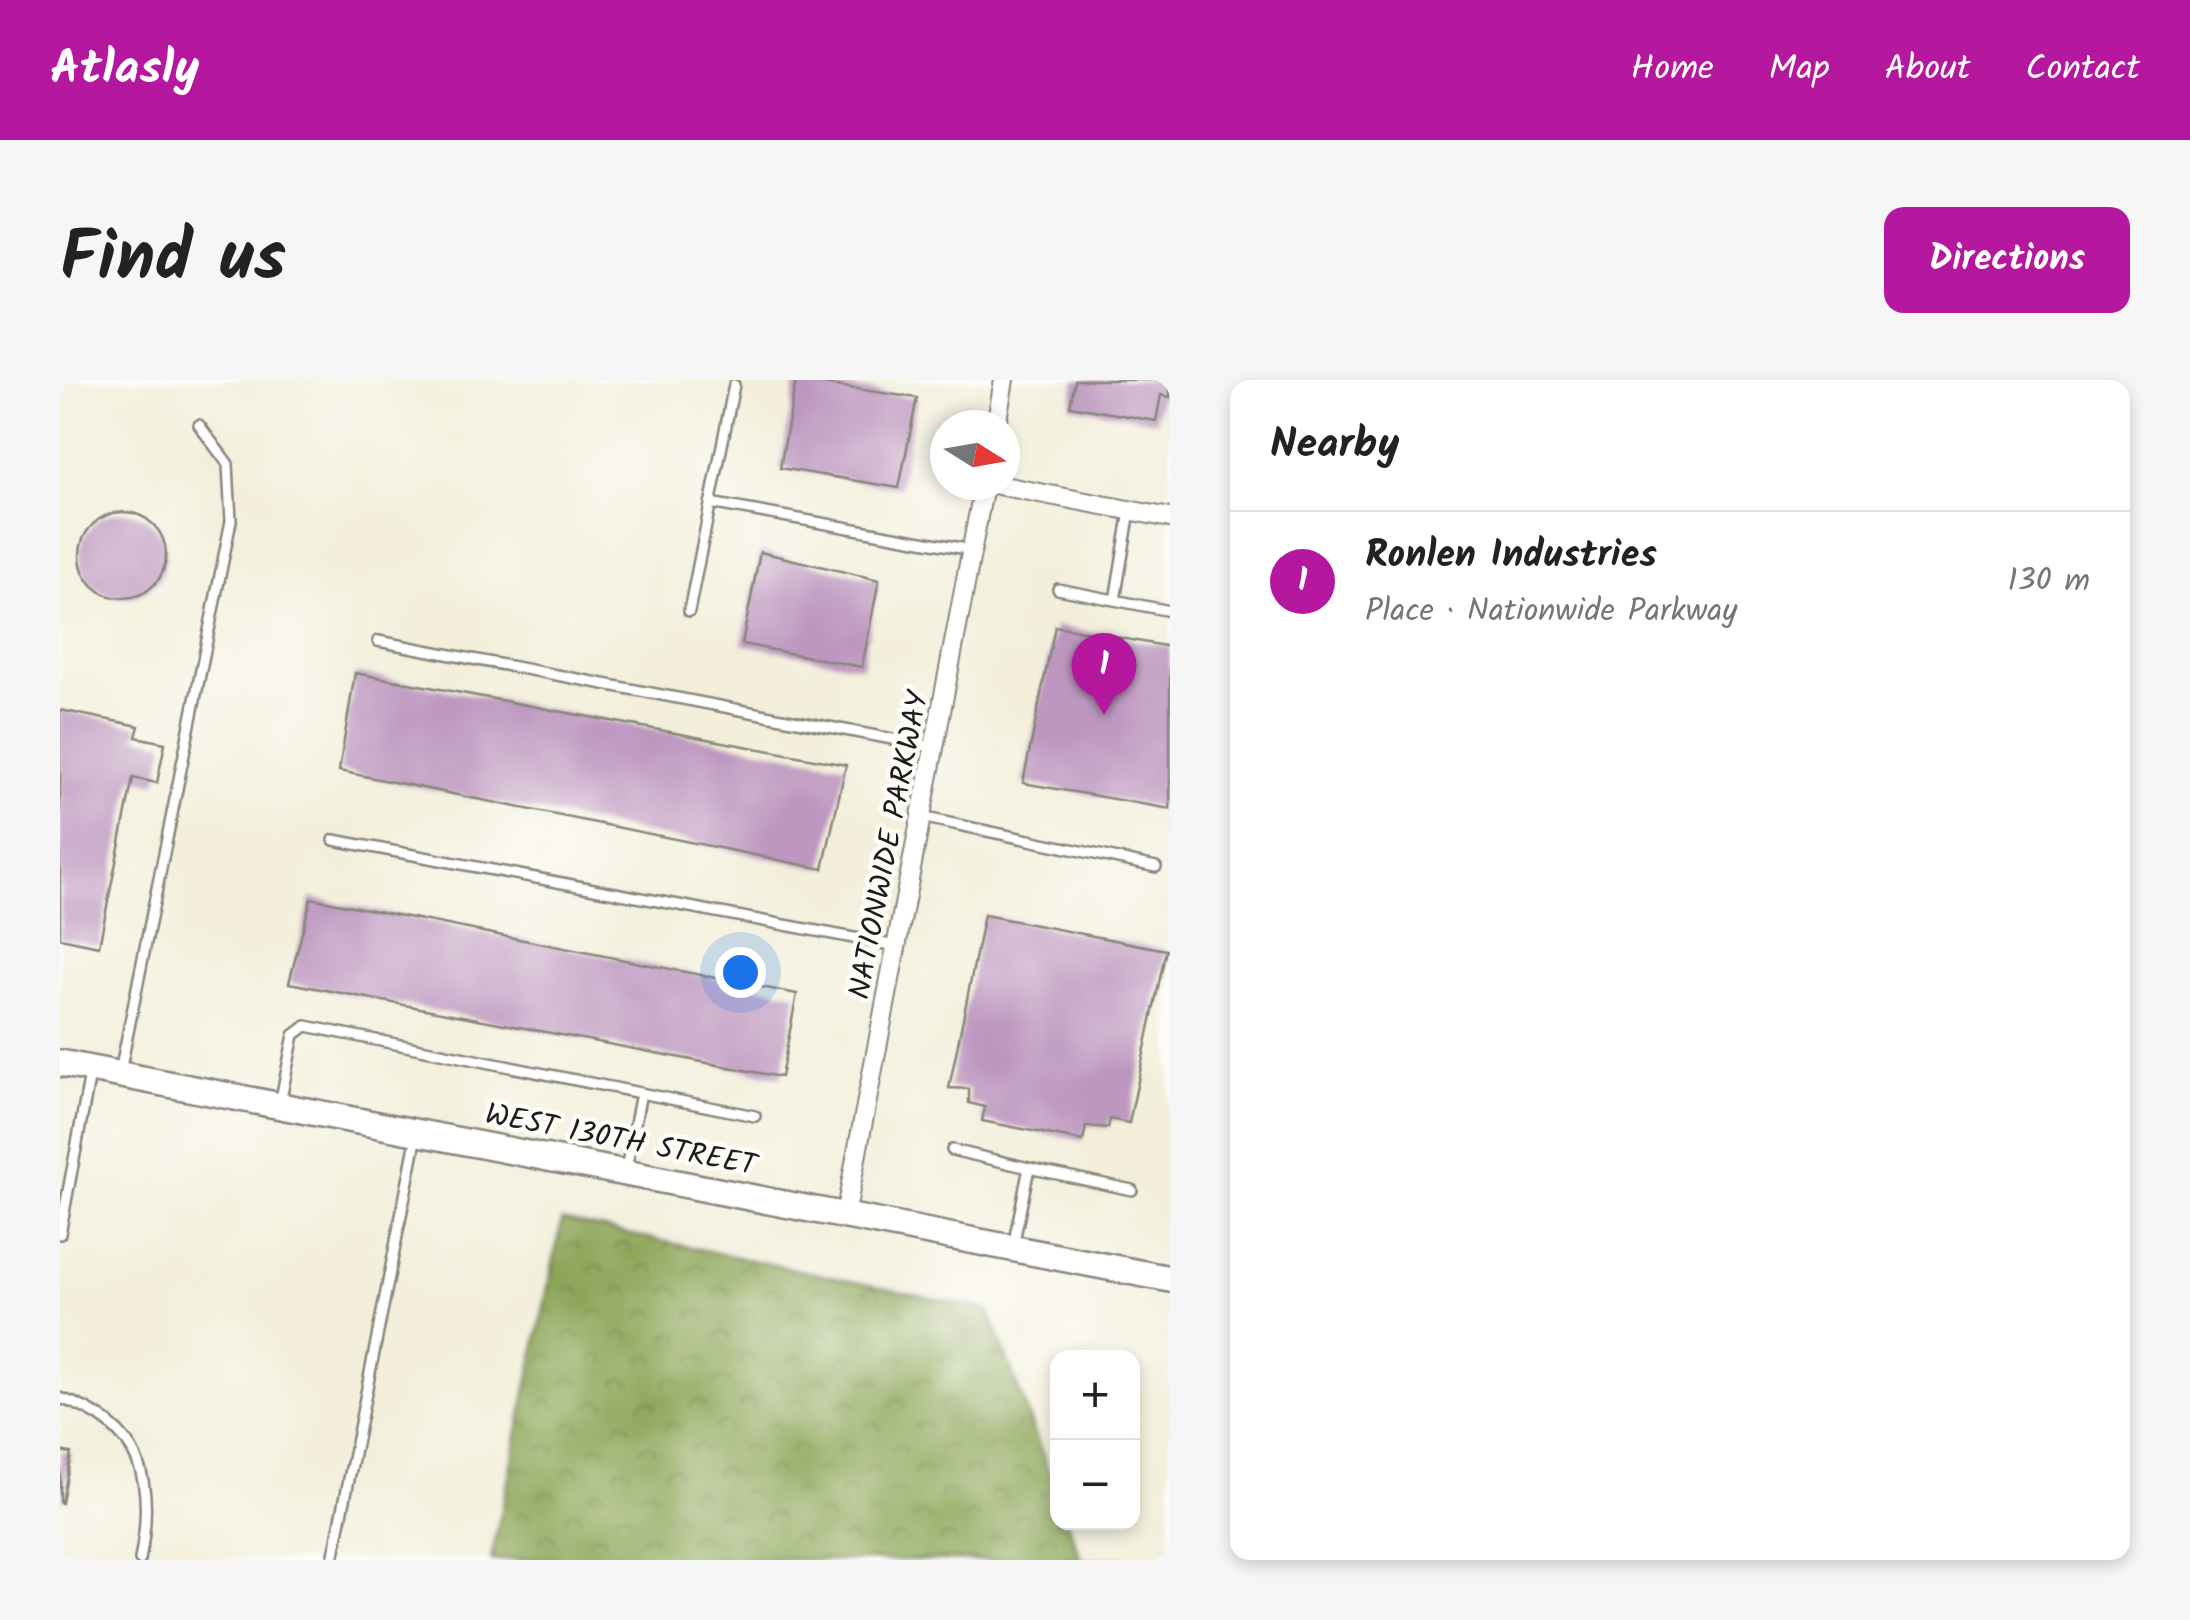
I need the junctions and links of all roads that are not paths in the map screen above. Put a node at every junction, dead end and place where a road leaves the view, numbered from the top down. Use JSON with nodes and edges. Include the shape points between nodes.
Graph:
{"nodes":[{"id":1,"x":1004,"y":380,"type":"edge"},
{"id":2,"x":734,"y":385,"type":"dead end"},
{"id":3,"x":999,"y":410,"type":"edge"},
{"id":4,"x":199,"y":424,"type":"dead end"},
{"id":5,"x":1020,"y":489,"type":"edge"},
{"id":6,"x":981,"y":500,"type":"edge"},
{"id":7,"x":710,"y":504,"type":"junction"},
{"id":8,"x":1130,"y":511,"type":"junction"},
{"id":9,"x":1170,"y":518,"type":"edge"},
{"id":10,"x":972,"y":550,"type":"junction"},
{"id":11,"x":1058,"y":589,"type":"dead end"},
{"id":12,"x":1114,"y":600,"type":"junction"},
{"id":13,"x":1170,"y":610,"type":"edge"},
{"id":14,"x":689,"y":611,"type":"dead end"},
{"id":15,"x":378,"y":641,"type":"dead end"},
{"id":16,"x":934,"y":747,"type":"junction"},
{"id":17,"x":921,"y":817,"type":"junction"},
{"id":18,"x":334,"y":840,"type":"dead end"},
{"id":19,"x":1156,"y":867,"type":"dead end"},
{"id":20,"x":896,"y":946,"type":"junction"},
{"id":21,"x":60,"y":1063,"type":"edge"},
{"id":22,"x":91,"y":1069,"type":"junction"},
{"id":23,"x":119,"y":1074,"type":"junction"},
{"id":24,"x":640,"y":1092,"type":"junction"},
{"id":25,"x":279,"y":1106,"type":"junction"},
{"id":26,"x":756,"y":1116,"type":"dead end"},
{"id":27,"x":418,"y":1132,"type":"junction"},
{"id":28,"x":952,"y":1150,"type":"dead end"},
{"id":29,"x":1029,"y":1168,"type":"junction"},
{"id":30,"x":625,"y":1173,"type":"junction"},
{"id":31,"x":1132,"y":1190,"type":"dead end"},
{"id":32,"x":845,"y":1216,"type":"junction"},
{"id":33,"x":60,"y":1234,"type":"edge"},
{"id":34,"x":1012,"y":1248,"type":"junction"},
{"id":35,"x":1168,"y":1274,"type":"edge"},
{"id":36,"x":60,"y":1398,"type":"edge"},
{"id":37,"x":140,"y":1560,"type":"edge"},
{"id":38,"x":333,"y":1560,"type":"edge"}],
"edges":[{"from":1,"to":3,"type":"street"},
{"from":2,"to":7,"type":"lane"},
{"from":4,"to":23,"type":"lane","via":[[228,464],[231,521]]},
{"from":5,"to":8,"type":"street"},
{"from":6,"to":10,"type":"street","name":"NATIONWIDE PARKWAY"},
{"from":7,"to":10,"type":"lane"},
{"from":7,"to":14,"type":"lane"},
{"from":8,"to":9,"type":"street"},
{"from":8,"to":12,"type":"lane"},
{"from":10,"to":16,"type":"street","name":"NATIONWIDE PARKWAY"},
{"from":11,"to":12,"type":"lane"},
{"from":12,"to":13,"type":"lane"},
{"from":15,"to":16,"type":"lane"},
{"from":16,"to":17,"type":"street","name":"NATIONWIDE PARKWAY"},
{"from":17,"to":19,"type":"lane"},
{"from":17,"to":20,"type":"street","name":"NATIONWIDE PARKWAY"},
{"from":18,"to":20,"type":"lane"},
{"from":20,"to":32,"type":"street","name":"NATIONWIDE PARKWAY"},
{"from":21,"to":22,"type":"main road","name":"WEST 130TH STREET"},
{"from":22,"to":23,"type":"main road","name":"WEST 130TH STREET"},
{"from":22,"to":33,"type":"lane"},
{"from":23,"to":25,"type":"main road","name":"WEST 130TH STREET"},
{"from":24,"to":25,"type":"lane","via":[[306,1026],[294,1035]]},
{"from":24,"to":26,"type":"lane"},
{"from":24,"to":30,"type":"lane"},
{"from":25,"to":27,"type":"main road","name":"WEST 130TH STREET"},
{"from":27,"to":30,"type":"main road","name":"WEST 130TH STREET"},
{"from":27,"to":38,"type":"lane"},
{"from":28,"to":29,"type":"lane"},
{"from":29,"to":31,"type":"lane"},
{"from":29,"to":34,"type":"lane"},
{"from":30,"to":32,"type":"main road","name":"WEST 130TH STREET"},
{"from":32,"to":34,"type":"main road","name":"WEST 130TH STREET"},
{"from":34,"to":35,"type":"main road","name":"WEST 130TH STREET"},
{"from":36,"to":37,"type":"lane","via":[[100,1416],[125,1439],[145,1474],[149,1514]]}]}
